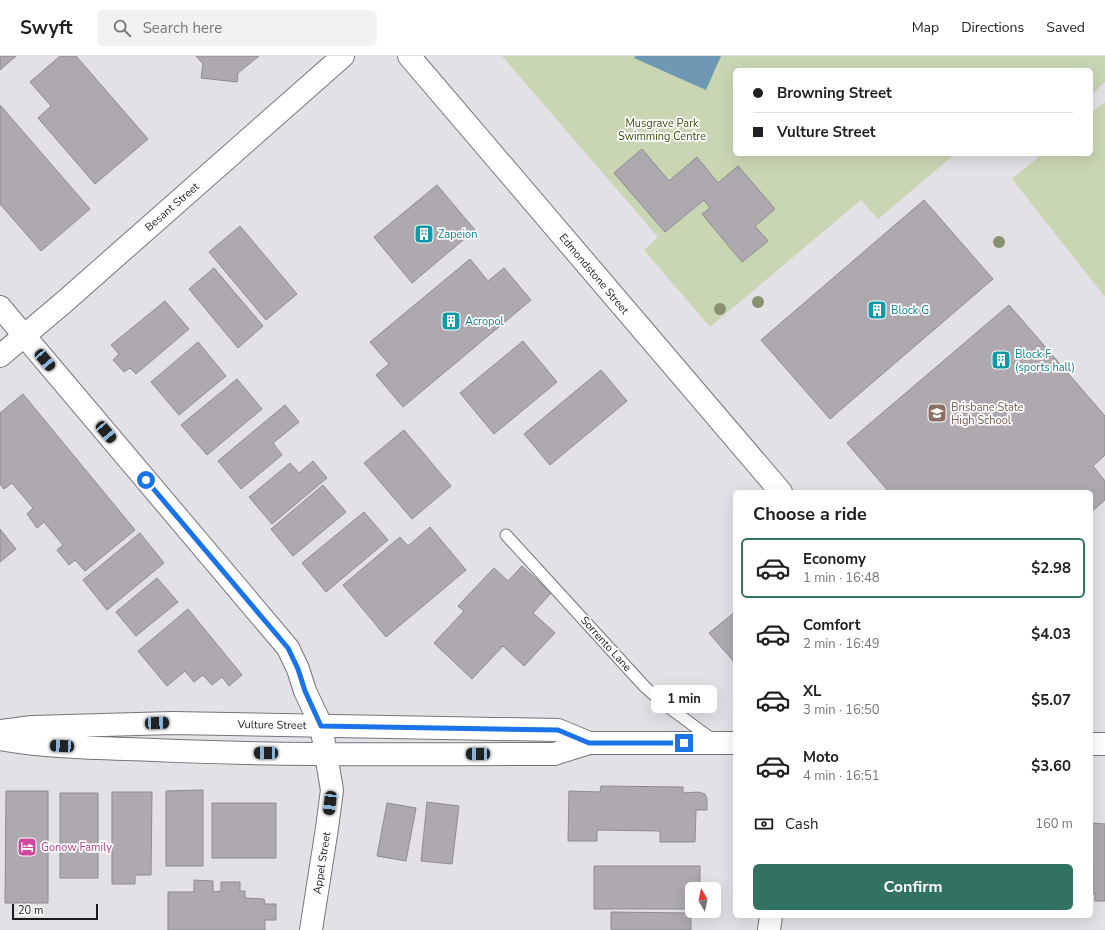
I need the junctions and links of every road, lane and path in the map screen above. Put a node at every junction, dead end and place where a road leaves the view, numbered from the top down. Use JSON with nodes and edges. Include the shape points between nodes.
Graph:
{"nodes":[{"id":1,"x":343,"y":56,"type":"edge"},
{"id":2,"x":409,"y":56,"type":"edge"},
{"id":3,"x":0,"y":307,"type":"edge"},
{"id":4,"x":25,"y":336,"type":"junction"},
{"id":5,"x":0,"y":356,"type":"edge"},
{"id":6,"x":779,"y":490,"type":"edge"},
{"id":7,"x":506,"y":534,"type":"dead end"},
{"id":8,"x":321,"y":726,"type":"junction"},
{"id":9,"x":0,"y":731,"type":"edge"},
{"id":10,"x":0,"y":739,"type":"edge"},
{"id":11,"x":589,"y":743,"type":"junction"},
{"id":12,"x":726,"y":743,"type":"edge"},
{"id":13,"x":1093,"y":744,"type":"edge"},
{"id":14,"x":1105,"y":744,"type":"edge"},
{"id":15,"x":326,"y":754,"type":"junction"},
{"id":16,"x":771,"y":918,"type":"edge"},
{"id":17,"x":311,"y":930,"type":"edge"},
{"id":18,"x":769,"y":930,"type":"edge"}],
"edges":[{"from":1,"to":4,"type":"street","name":"Besant Street"},
{"from":2,"to":6,"type":"street","name":"Edmondstone Street"},
{"from":3,"to":4,"type":"street","name":"Appel Street"},
{"from":4,"to":5,"type":"street","name":"Besant Street"},
{"from":4,"to":8,"type":"street","name":"Appel Street","via":[[288,648]]},
{"from":7,"to":12,"type":"lane","name":"Sorrento Lane","via":[[645,687],[663,703]]},
{"from":8,"to":9,"type":"street","name":"Vulture Street","via":[[172,723],[32,727]]},
{"from":8,"to":11,"type":"street","name":"Vulture Street","via":[[558,730]]},
{"from":8,"to":15,"type":"street","name":"Appel Street"},
{"from":10,"to":15,"type":"street","name":"Vulture Street","via":[[30,744],[205,752]]},
{"from":11,"to":12,"type":"street","name":"Vulture Street"},
{"from":11,"to":15,"type":"street","name":"Vulture Street","via":[[554,754]]},
{"from":13,"to":14,"type":"street"},
{"from":15,"to":17,"type":"street","name":"Appel Street","via":[[332,790]]},
{"from":16,"to":18,"type":"street"}]}
